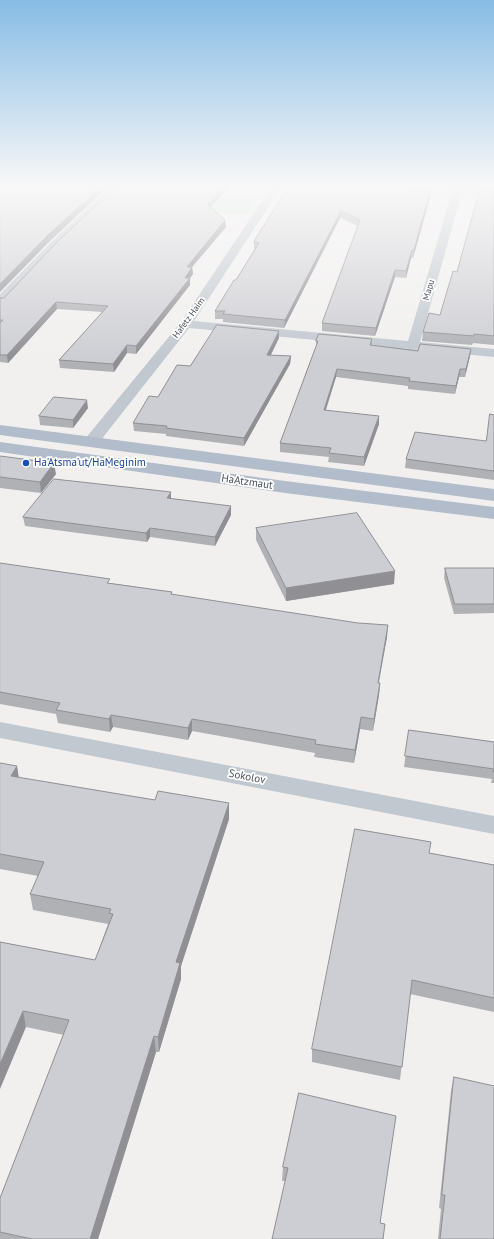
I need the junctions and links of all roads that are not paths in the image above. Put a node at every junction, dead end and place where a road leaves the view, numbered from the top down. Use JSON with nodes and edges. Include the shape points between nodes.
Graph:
{"nodes":[{"id":1,"x":55,"y":244,"type":"edge"},
{"id":2,"x":239,"y":244,"type":"edge"},
{"id":3,"x":442,"y":244,"type":"edge"},
{"id":4,"x":0,"y":301,"type":"edge"},
{"id":5,"x":186,"y":324,"type":"junction"},
{"id":6,"x":413,"y":345,"type":"junction"},
{"id":7,"x":494,"y":353,"type":"edge"},
{"id":8,"x":0,"y":430,"type":"edge"},
{"id":9,"x":91,"y":442,"type":"junction"},
{"id":10,"x":0,"y":447,"type":"edge"},
{"id":11,"x":494,"y":495,"type":"edge"},
{"id":12,"x":494,"y":514,"type":"edge"},
{"id":13,"x":0,"y":730,"type":"edge"},
{"id":14,"x":494,"y":825,"type":"edge"}],
"edges":[{"from":1,"to":4,"type":"street"},
{"from":2,"to":5,"type":"street","name":"Hafetz Haim"},
{"from":3,"to":6,"type":"street","name":"Mapu"},
{"from":5,"to":6,"type":"street"},
{"from":5,"to":9,"type":"street","name":"Hafetz Haim"},
{"from":6,"to":7,"type":"street"},
{"from":8,"to":9,"type":"main road","name":"HaAtzmaut"},
{"from":9,"to":11,"type":"main road","name":"HaAtzmaut"},
{"from":10,"to":12,"type":"main road","name":"HaAtzmaut"},
{"from":13,"to":14,"type":"street","name":"Sokolov"}]}
